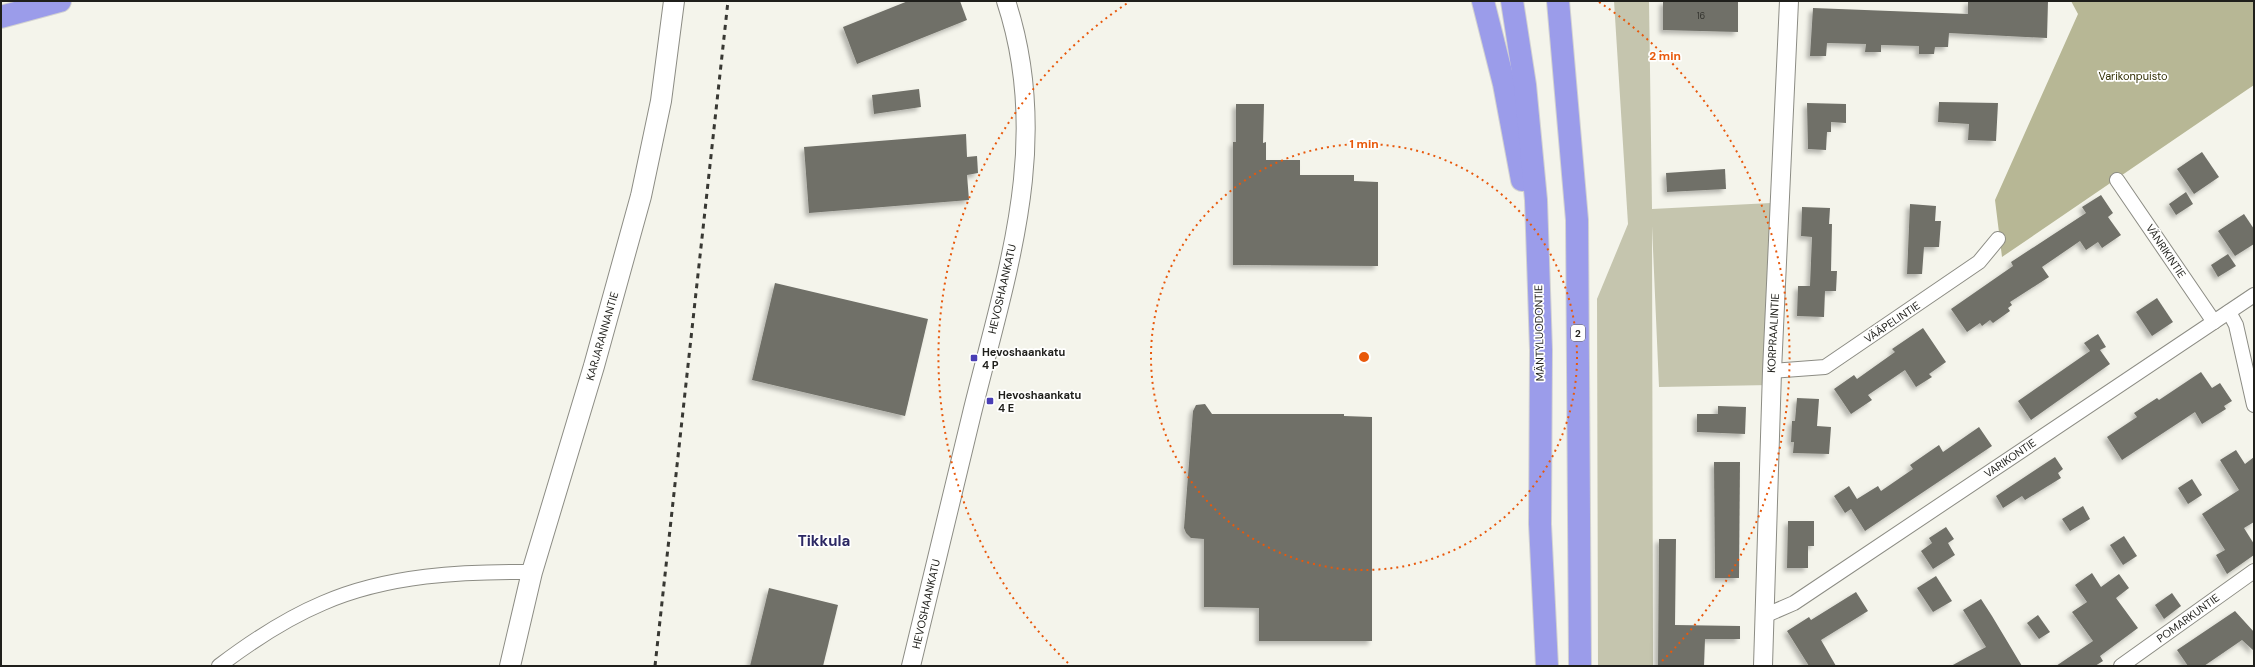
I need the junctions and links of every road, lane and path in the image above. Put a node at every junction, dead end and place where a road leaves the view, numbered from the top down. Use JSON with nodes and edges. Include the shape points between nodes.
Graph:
{"nodes":[{"id":1,"x":674,"y":1,"type":"edge"},
{"id":2,"x":1006,"y":1,"type":"edge"},
{"id":3,"x":1483,"y":1,"type":"edge"},
{"id":4,"x":1512,"y":1,"type":"edge"},
{"id":5,"x":1558,"y":1,"type":"edge"},
{"id":6,"x":1789,"y":1,"type":"edge"},
{"id":7,"x":52,"y":3,"type":"edge"},
{"id":8,"x":1,"y":17,"type":"edge"},
{"id":9,"x":2117,"y":180,"type":"dead end"},
{"id":10,"x":1536,"y":200,"type":"junction"},
{"id":11,"x":1998,"y":239,"type":"dead end"},
{"id":12,"x":2254,"y":295,"type":"edge"},
{"id":13,"x":2229,"y":312,"type":"junction"},
{"id":14,"x":2214,"y":322,"type":"junction"},
{"id":15,"x":1772,"y":371,"type":"junction"},
{"id":16,"x":2254,"y":405,"type":"edge"},
{"id":17,"x":2254,"y":571,"type":"edge"},
{"id":18,"x":532,"y":572,"type":"junction"},
{"id":19,"x":1764,"y":616,"type":"junction"},
{"id":20,"x":219,"y":666,"type":"edge"},
{"id":21,"x":510,"y":666,"type":"edge"},
{"id":22,"x":911,"y":666,"type":"edge"},
{"id":23,"x":1547,"y":666,"type":"edge"},
{"id":24,"x":1580,"y":666,"type":"edge"},
{"id":25,"x":1763,"y":666,"type":"edge"},
{"id":26,"x":2121,"y":666,"type":"edge"}],
"edges":[{"from":1,"to":18,"type":"main road","name":"KARJARANNANTIE","via":[[661,101],[641,196],[594,366]]},
{"from":2,"to":22,"type":"street","name":"HEVOSHAANKATU","via":[[1025,82],[1026,164],[1005,279]]},
{"from":3,"to":10,"type":"highway","via":[[1504,84],[1523,182]]},
{"from":4,"to":10,"type":"highway","name":"MÄNTYLUODONTIE","via":[[1525,85]]},
{"from":5,"to":24,"type":"highway","number":"2","via":[[1577,220]]},
{"from":6,"to":15,"type":"street","name":"KORPRAALINTIE"},
{"from":7,"to":8,"type":"highway"},
{"from":9,"to":14,"type":"street","name":"VÄNRIKINTIE"},
{"from":10,"to":23,"type":"highway","name":"MÄNTYLUODONTIE","via":[[1541,350],[1540,524]]},
{"from":11,"to":15,"type":"street","name":"VÄÄPELINTIE","via":[[1979,262],[1825,367]]},
{"from":12,"to":13,"type":"street","name":"VARIKONTIE"},
{"from":13,"to":14,"type":"street","name":"VARIKONTIE"},
{"from":13,"to":16,"type":"street","via":[[2236,325]]},
{"from":14,"to":19,"type":"street","name":"VARIKONTIE","via":[[1794,603]]},
{"from":15,"to":19,"type":"street","name":"KORPRAALINTIE"},
{"from":17,"to":26,"type":"street","name":"POMARKUNTIE"},
{"from":18,"to":20,"type":"street","via":[[496,571],[442,575],[360,590],[296,615],[251,642]]},
{"from":18,"to":21,"type":"main road","name":"KARJARANNANTIE"},
{"from":19,"to":25,"type":"street","name":"KORPRAALINTIE"}]}
